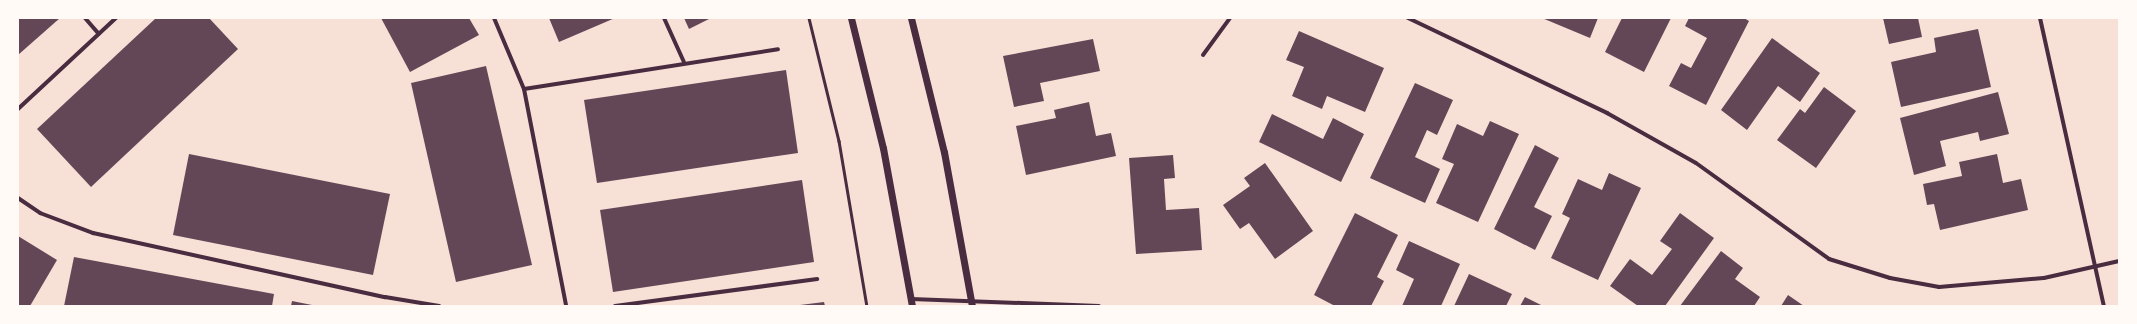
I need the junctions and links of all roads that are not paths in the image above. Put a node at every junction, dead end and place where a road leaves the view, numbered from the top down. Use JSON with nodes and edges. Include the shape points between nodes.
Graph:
{"nodes":[{"id":1,"x":85,"y":18,"type":"edge"},
{"id":2,"x":116,"y":18,"type":"edge"},
{"id":3,"x":494,"y":18,"type":"edge"},
{"id":4,"x":664,"y":18,"type":"edge"},
{"id":5,"x":850,"y":18,"type":"edge"},
{"id":6,"x":911,"y":18,"type":"edge"},
{"id":7,"x":1230,"y":18,"type":"edge"},
{"id":8,"x":1408,"y":18,"type":"edge"},
{"id":9,"x":2040,"y":18,"type":"edge"},
{"id":10,"x":99,"y":34,"type":"junction"},
{"id":11,"x":778,"y":49,"type":"dead end"},
{"id":12,"x":1203,"y":56,"type":"dead end"},
{"id":13,"x":684,"y":62,"type":"junction"},
{"id":14,"x":524,"y":89,"type":"junction"},
{"id":15,"x":18,"y":109,"type":"edge"},
{"id":16,"x":18,"y":198,"type":"edge"},
{"id":17,"x":2119,"y":261,"type":"edge"},
{"id":18,"x":2095,"y":267,"type":"junction"},
{"id":19,"x":817,"y":279,"type":"dead end"},
{"id":20,"x":912,"y":302,"type":"edge"},
{"id":21,"x":972,"y":303,"type":"edge"},
{"id":22,"x":439,"y":306,"type":"edge"},
{"id":23,"x":566,"y":306,"type":"edge"},
{"id":24,"x":615,"y":306,"type":"edge"},
{"id":25,"x":1099,"y":306,"type":"edge"},
{"id":26,"x":2104,"y":306,"type":"edge"}],
"edges":[{"from":1,"to":10,"type":"street"},
{"from":2,"to":10,"type":"street"},
{"from":3,"to":14,"type":"street"},
{"from":4,"to":13,"type":"street"},
{"from":5,"to":20,"type":"street","via":[[883,148]]},
{"from":6,"to":21,"type":"street","via":[[944,152]]},
{"from":7,"to":12,"type":"street"},
{"from":8,"to":18,"type":"street","via":[[1607,113],[1682,155],[1829,259],[1890,278],[1939,288],[2044,278]]},
{"from":9,"to":18,"type":"street"},
{"from":10,"to":15,"type":"street"},
{"from":11,"to":13,"type":"street"},
{"from":13,"to":14,"type":"street"},
{"from":14,"to":23,"type":"street"},
{"from":16,"to":22,"type":"street","via":[[40,213],[93,233],[385,297]]},
{"from":17,"to":18,"type":"street"},
{"from":18,"to":26,"type":"street"},
{"from":19,"to":24,"type":"street"},
{"from":20,"to":21,"type":"street"},
{"from":21,"to":25,"type":"street"}]}
